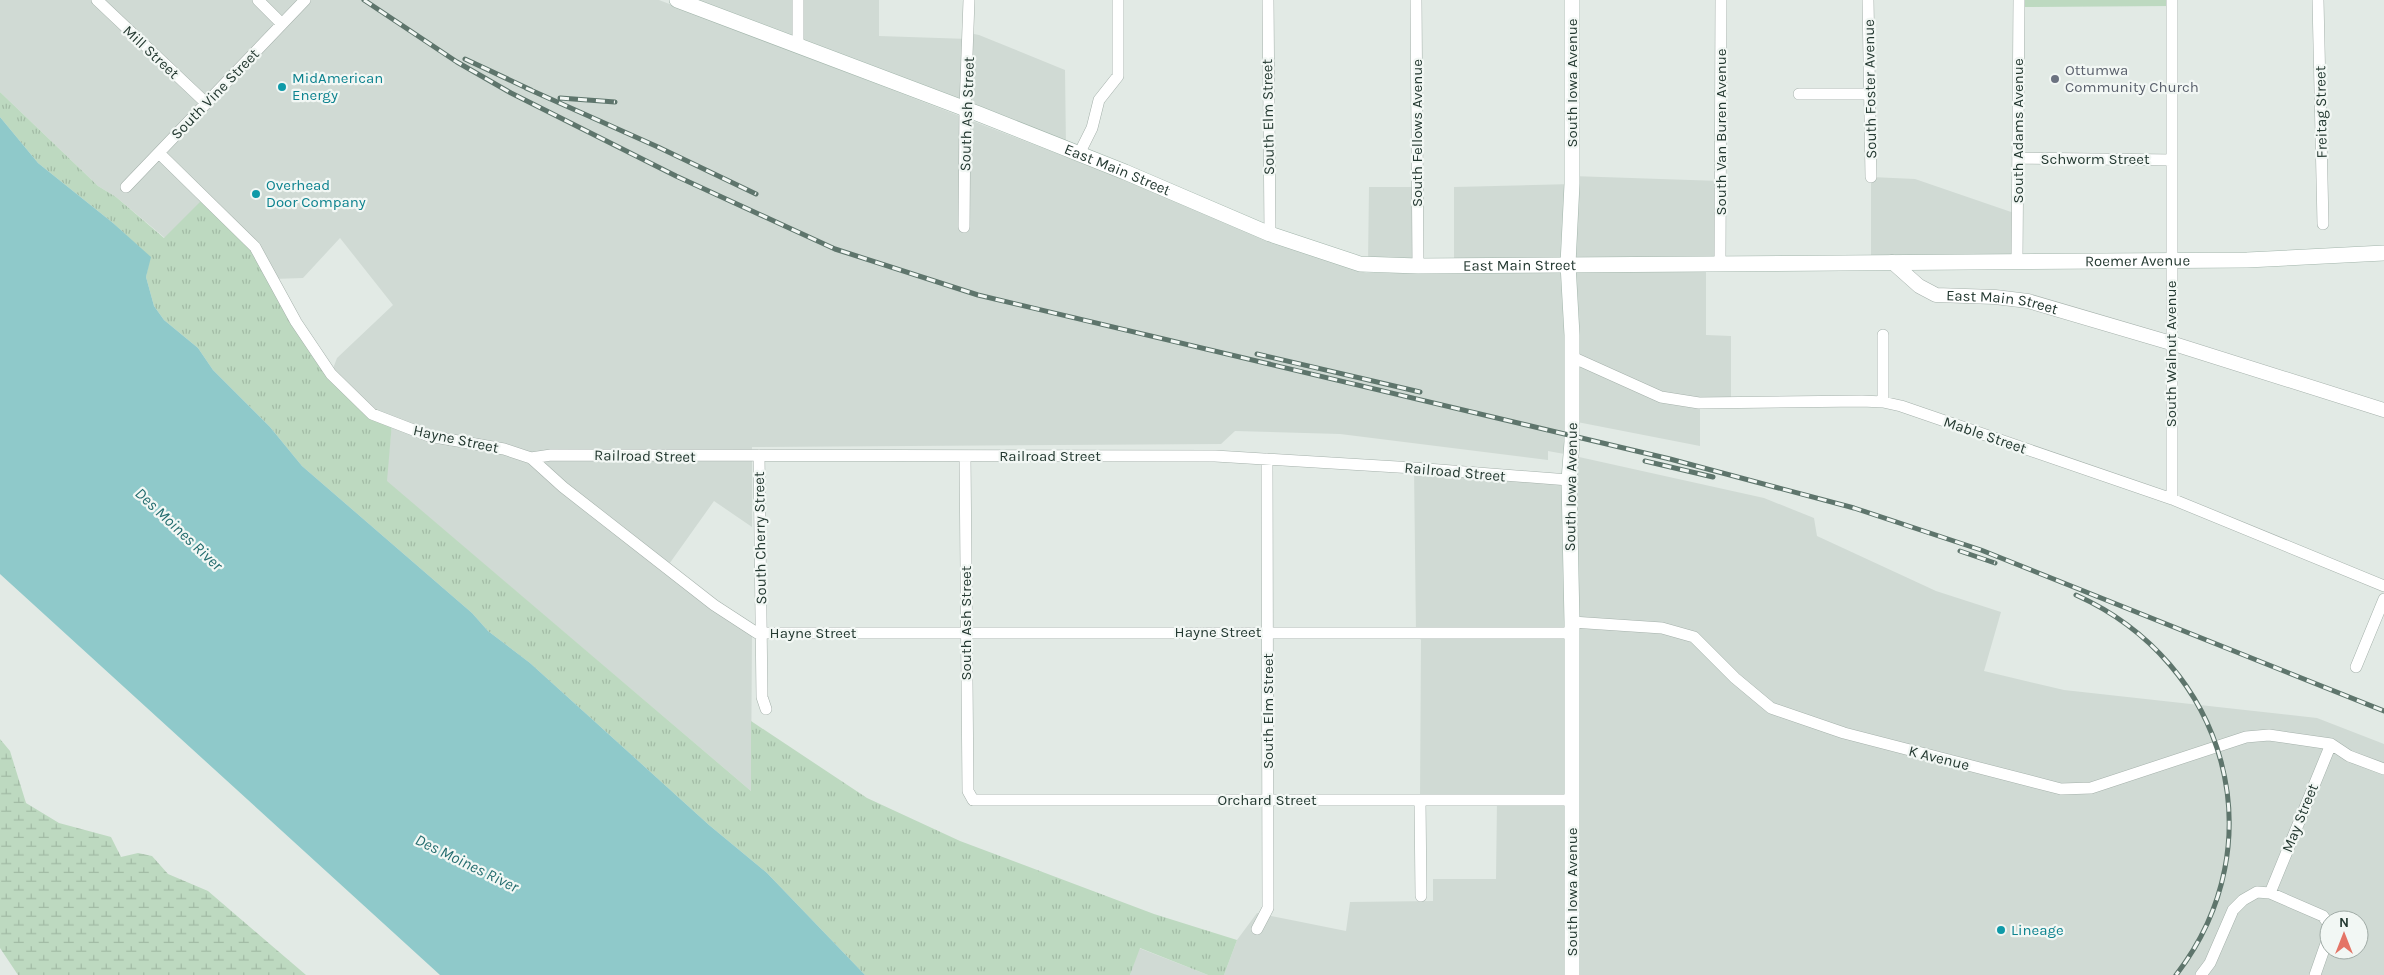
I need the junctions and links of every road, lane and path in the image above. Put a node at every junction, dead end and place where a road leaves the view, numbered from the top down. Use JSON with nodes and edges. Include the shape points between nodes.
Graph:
{"nodes":[{"id":1,"x":97,"y":0,"type":"edge"},
{"id":2,"x":258,"y":0,"type":"edge"},
{"id":3,"x":305,"y":0,"type":"edge"},
{"id":4,"x":677,"y":0,"type":"edge"},
{"id":5,"x":798,"y":0,"type":"edge"},
{"id":6,"x":969,"y":0,"type":"edge"},
{"id":7,"x":1118,"y":0,"type":"edge"},
{"id":8,"x":1268,"y":0,"type":"edge"},
{"id":9,"x":1416,"y":0,"type":"edge"},
{"id":10,"x":1572,"y":0,"type":"edge"},
{"id":11,"x":1721,"y":0,"type":"edge"},
{"id":12,"x":1868,"y":0,"type":"edge"},
{"id":13,"x":2019,"y":0,"type":"edge"},
{"id":14,"x":2172,"y":0,"type":"edge"},
{"id":15,"x":2318,"y":0,"type":"edge"},
{"id":16,"x":282,"y":24,"type":"junction"},
{"id":17,"x":798,"y":46,"type":"junction"},
{"id":18,"x":1799,"y":94,"type":"dead end"},
{"id":19,"x":1870,"y":94,"type":"junction"},
{"id":20,"x":206,"y":103,"type":"junction"},
{"id":21,"x":965,"y":109,"type":"junction"},
{"id":22,"x":159,"y":152,"type":"junction"},
{"id":23,"x":1079,"y":154,"type":"junction"},
{"id":24,"x":2018,"y":158,"type":"junction"},
{"id":25,"x":2172,"y":160,"type":"junction"},
{"id":26,"x":1872,"y":177,"type":"dead end"},
{"id":27,"x":126,"y":187,"type":"dead end"},
{"id":28,"x":2323,"y":224,"type":"dead end"},
{"id":29,"x":964,"y":227,"type":"dead end"},
{"id":30,"x":1270,"y":234,"type":"junction"},
{"id":31,"x":2384,"y":253,"type":"edge"},
{"id":32,"x":2171,"y":260,"type":"junction"},
{"id":33,"x":2017,"y":261,"type":"junction"},
{"id":34,"x":1892,"y":262,"type":"junction"},
{"id":35,"x":1720,"y":263,"type":"junction"},
{"id":36,"x":1568,"y":264,"type":"junction"},
{"id":37,"x":1418,"y":266,"type":"junction"},
{"id":38,"x":1883,"y":335,"type":"dead end"},
{"id":39,"x":2171,"y":343,"type":"junction"},
{"id":40,"x":1572,"y":358,"type":"junction"},
{"id":41,"x":1883,"y":402,"type":"junction"},
{"id":42,"x":2384,"y":410,"type":"edge"},
{"id":43,"x":759,"y":456,"type":"junction"},
{"id":44,"x":965,"y":456,"type":"junction"},
{"id":45,"x":531,"y":458,"type":"junction"},
{"id":46,"x":1267,"y":459,"type":"junction"},
{"id":47,"x":1569,"y":480,"type":"junction"},
{"id":48,"x":2172,"y":499,"type":"junction"},
{"id":49,"x":2384,"y":586,"type":"edge"},
{"id":50,"x":2384,"y":599,"type":"edge"},
{"id":51,"x":1572,"y":628,"type":"junction"},
{"id":52,"x":1268,"y":632,"type":"junction"},
{"id":53,"x":760,"y":633,"type":"junction"},
{"id":54,"x":966,"y":633,"type":"junction"},
{"id":55,"x":2356,"y":667,"type":"dead end"},
{"id":56,"x":766,"y":709,"type":"dead end"},
{"id":57,"x":2331,"y":744,"type":"junction"},
{"id":58,"x":2384,"y":769,"type":"edge"},
{"id":59,"x":968,"y":791,"type":"joint"},
{"id":60,"x":1268,"y":800,"type":"junction"},
{"id":61,"x":1420,"y":800,"type":"junction"},
{"id":62,"x":1572,"y":800,"type":"junction"},
{"id":63,"x":2270,"y":893,"type":"junction"},
{"id":64,"x":1421,"y":896,"type":"dead end"},
{"id":65,"x":2319,"y":914,"type":"edge"},
{"id":66,"x":1257,"y":929,"type":"dead end"},
{"id":67,"x":2320,"y":960,"type":"edge"},
{"id":68,"x":1572,"y":975,"type":"edge"},
{"id":69,"x":2201,"y":975,"type":"edge"},
{"id":70,"x":2314,"y":975,"type":"edge"}],
"edges":[{"from":1,"to":20,"type":"street","name":"Mill Street"},
{"from":2,"to":16,"type":"street"},
{"from":3,"to":16,"type":"street","name":"South Vine Street"},
{"from":4,"to":17,"type":"main road","name":"East Main Street"},
{"from":5,"to":17,"type":"street"},
{"from":6,"to":21,"type":"street","name":"South Ash Street"},
{"from":7,"to":23,"type":"street","via":[[1118,76],[1100,100],[1092,128]]},
{"from":8,"to":30,"type":"street","name":"South Elm Street"},
{"from":9,"to":37,"type":"street","name":"South Fellows Avenue"},
{"from":10,"to":36,"type":"main road","name":"South Iowa Avenue","via":[[1572,184]]},
{"from":11,"to":35,"type":"street","name":"South Van Buren Avenue"},
{"from":12,"to":19,"type":"street","name":"South Foster Avenue"},
{"from":13,"to":24,"type":"street","name":"South Adams Avenue"},
{"from":14,"to":25,"type":"street","name":"South Walnut Avenue"},
{"from":15,"to":28,"type":"street","name":"Freitag Street"},
{"from":16,"to":20,"type":"street","name":"South Vine Street"},
{"from":17,"to":21,"type":"main road","name":"East Main Street"},
{"from":18,"to":19,"type":"street"},
{"from":19,"to":26,"type":"street","name":"South Foster Avenue"},
{"from":20,"to":22,"type":"street","name":"South Vine Street"},
{"from":21,"to":23,"type":"main road","name":"East Main Street"},
{"from":21,"to":29,"type":"street","name":"South Ash Street"},
{"from":22,"to":27,"type":"street","name":"South Vine Street"},
{"from":22,"to":45,"type":"street","name":"Hayne Street","via":[[256,247],[296,322],[331,374],[372,414],[429,436],[504,449]]},
{"from":23,"to":30,"type":"main road","name":"East Main Street"},
{"from":24,"to":25,"type":"street","name":"Schworm Street"},
{"from":24,"to":33,"type":"street","name":"South Adams Avenue"},
{"from":25,"to":32,"type":"street","name":"South Walnut Avenue"},
{"from":30,"to":37,"type":"main road","name":"East Main Street","via":[[1360,264]]},
{"from":31,"to":32,"type":"main road","name":"Roemer Avenue"},
{"from":32,"to":33,"type":"main road","name":"Roemer Avenue"},
{"from":32,"to":39,"type":"street","name":"South Walnut Avenue"},
{"from":33,"to":34,"type":"main road","name":"Roemer Avenue"},
{"from":34,"to":35,"type":"main road","name":"East Main Street"},
{"from":34,"to":39,"type":"street","name":"East Main Street","via":[[1919,286],[1936,295],[2028,301]]},
{"from":35,"to":36,"type":"main road","name":"East Main Street"},
{"from":36,"to":37,"type":"main road","name":"East Main Street"},
{"from":36,"to":40,"type":"main road","name":"South Iowa Avenue"},
{"from":38,"to":41,"type":"street"},
{"from":39,"to":42,"type":"street","name":"East Main Street"},
{"from":39,"to":48,"type":"street","name":"South Walnut Avenue"},
{"from":40,"to":41,"type":"street","name":"Mable Street","via":[[1661,397],[1700,403]]},
{"from":40,"to":47,"type":"main road","name":"South Iowa Avenue"},
{"from":41,"to":48,"type":"street","name":"Mable Street"},
{"from":43,"to":44,"type":"street","name":"Railroad Street"},
{"from":43,"to":45,"type":"street","name":"Railroad Street","via":[[551,455]]},
{"from":43,"to":53,"type":"street","name":"South Cherry Street"},
{"from":44,"to":46,"type":"street","name":"Railroad Street"},
{"from":44,"to":54,"type":"street","name":"South Ash Street"},
{"from":45,"to":53,"type":"street","name":"Hayne Street","via":[[563,487],[714,605]]},
{"from":46,"to":47,"type":"street","name":"Railroad Street"},
{"from":46,"to":52,"type":"street","name":"South Elm Street"},
{"from":47,"to":51,"type":"main road","name":"South Iowa Avenue"},
{"from":48,"to":49,"type":"street","name":"Mable Street"},
{"from":50,"to":55,"type":"street"},
{"from":51,"to":52,"type":"street","name":"Hayne Street"},
{"from":51,"to":57,"type":"street","name":"K Avenue","via":[[1662,628],[1694,637],[1771,708],[1844,733],[2061,789],[2091,788],[2246,737],[2269,735]]},
{"from":51,"to":62,"type":"main road","name":"South Iowa Avenue"},
{"from":52,"to":54,"type":"street","name":"Hayne Street"},
{"from":52,"to":60,"type":"street","name":"South Elm Street"},
{"from":53,"to":54,"type":"street","name":"Hayne Street"},
{"from":53,"to":56,"type":"street","name":"South Cherry Street","via":[[762,697]]},
{"from":54,"to":59,"type":"street","name":"South Ash Street"},
{"from":57,"to":58,"type":"street","via":[[2349,756]]},
{"from":57,"to":63,"type":"street","name":"May Street"},
{"from":59,"to":60,"type":"street","name":"Orchard Street","via":[[973,800]]},
{"from":60,"to":61,"type":"street","name":"Orchard Street"},
{"from":60,"to":66,"type":"street","name":"South Elm Street","via":[[1268,908]]},
{"from":61,"to":62,"type":"street","name":"Orchard Street"},
{"from":61,"to":64,"type":"street"},
{"from":62,"to":68,"type":"main road","name":"South Iowa Avenue"},
{"from":63,"to":65,"type":"street"},
{"from":63,"to":69,"type":"street","via":[[2251,894],[2233,910],[2210,963]]},
{"from":67,"to":70,"type":"street"}]}
